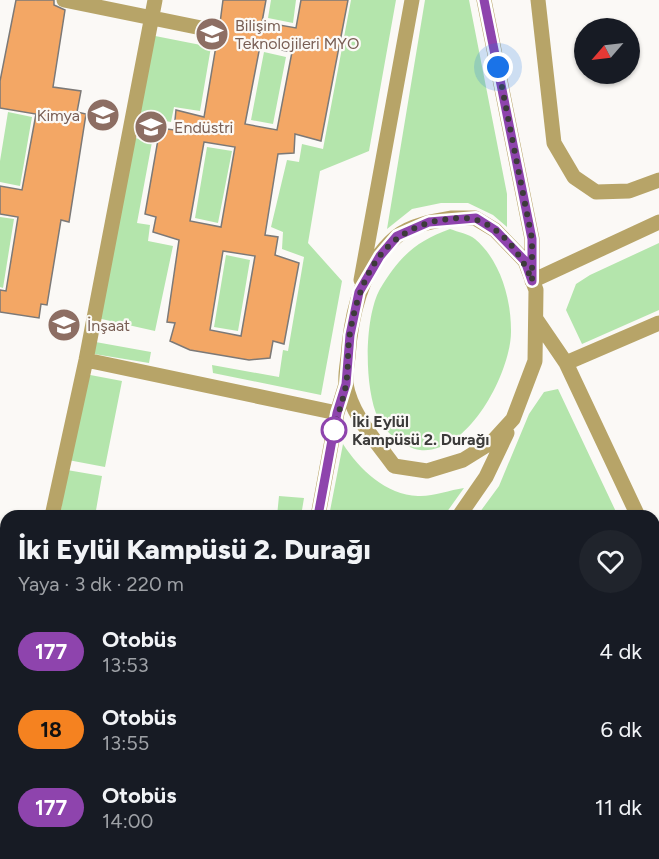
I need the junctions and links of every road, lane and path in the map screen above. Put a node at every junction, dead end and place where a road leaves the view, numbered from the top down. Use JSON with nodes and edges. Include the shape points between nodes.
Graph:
{"nodes":[{"id":1,"x":64,"y":0,"type":"edge"},
{"id":2,"x":155,"y":0,"type":"edge"},
{"id":3,"x":412,"y":0,"type":"edge"},
{"id":4,"x":484,"y":0,"type":"edge"},
{"id":5,"x":538,"y":0,"type":"edge"},
{"id":6,"x":152,"y":17,"type":"junction"},
{"id":7,"x":216,"y":31,"type":"dead end"},
{"id":8,"x":659,"y":180,"type":"edge"},
{"id":9,"x":659,"y":222,"type":"edge"},
{"id":10,"x":532,"y":281,"type":"junction"},
{"id":11,"x":359,"y":292,"type":"junction"},
{"id":12,"x":536,"y":319,"type":"junction"},
{"id":13,"x":659,"y":322,"type":"edge"},
{"id":14,"x":86,"y":360,"type":"junction"},
{"id":15,"x":566,"y":363,"type":"junction"},
{"id":16,"x":346,"y":384,"type":"junction"},
{"id":17,"x":337,"y":413,"type":"junction"},
{"id":18,"x":513,"y":419,"type":"junction"},
{"id":19,"x":53,"y":510,"type":"edge"},
{"id":20,"x":319,"y":510,"type":"edge"},
{"id":21,"x":463,"y":510,"type":"edge"},
{"id":22,"x":635,"y":510,"type":"edge"}],
"edges":[{"from":1,"to":6,"type":"street"},
{"from":2,"to":6,"type":"street"},
{"from":3,"to":11,"type":"street"},
{"from":4,"to":10,"type":"street","via":[[532,239]]},
{"from":5,"to":8,"type":"street","via":[[554,142],[574,177],[596,192],[629,191]]},
{"from":6,"to":7,"type":"street"},
{"from":6,"to":14,"type":"street"},
{"from":9,"to":10,"type":"street"},
{"from":10,"to":11,"type":"street","via":[[525,261],[495,230],[476,218],[452,218],[429,222],[397,236]]},
{"from":10,"to":12,"type":"street","via":[[536,290]]},
{"from":11,"to":16,"type":"street"},
{"from":12,"to":15,"type":"street"},
{"from":12,"to":18,"type":"street","via":[[535,361]]},
{"from":13,"to":15,"type":"street"},
{"from":14,"to":17,"type":"street"},
{"from":14,"to":19,"type":"street"},
{"from":15,"to":22,"type":"street"},
{"from":16,"to":17,"type":"street"},
{"from":16,"to":18,"type":"street","via":[[359,417],[394,466],[427,471],[463,459],[492,442]]},
{"from":17,"to":20,"type":"street"},
{"from":18,"to":21,"type":"street","via":[[486,477]]}]}
